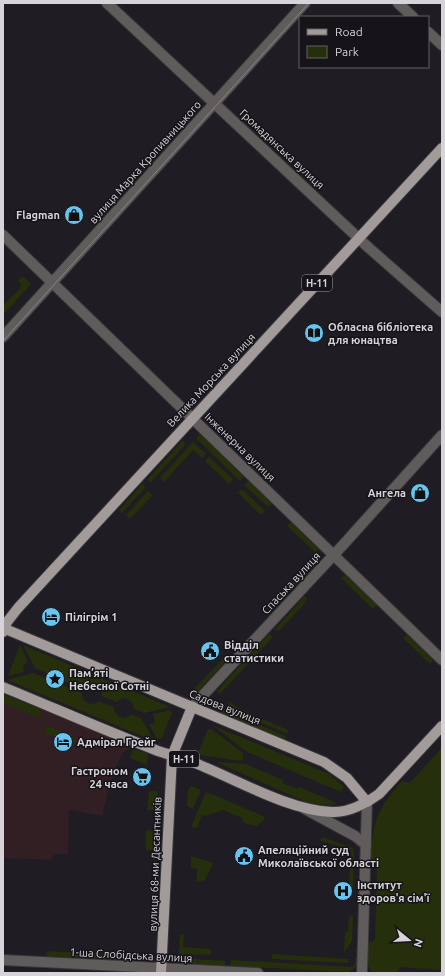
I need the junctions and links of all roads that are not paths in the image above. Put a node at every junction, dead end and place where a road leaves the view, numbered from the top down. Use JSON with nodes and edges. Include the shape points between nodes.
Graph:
{"nodes":[{"id":1,"x":107,"y":3,"type":"edge"},
{"id":2,"x":306,"y":3,"type":"edge"},
{"id":3,"x":398,"y":3,"type":"edge"},
{"id":4,"x":412,"y":16,"type":"edge"},
{"id":5,"x":429,"y":33,"type":"edge"},
{"id":6,"x":442,"y":45,"type":"edge"},
{"id":7,"x":215,"y":102,"type":"junction"},
{"id":8,"x":442,"y":148,"type":"edge"},
{"id":9,"x":3,"y":235,"type":"edge"},
{"id":10,"x":359,"y":238,"type":"junction"},
{"id":11,"x":53,"y":283,"type":"junction"},
{"id":12,"x":442,"y":312,"type":"edge"},
{"id":13,"x":3,"y":337,"type":"edge"},
{"id":14,"x":192,"y":418,"type":"junction"},
{"id":15,"x":442,"y":435,"type":"edge"},
{"id":16,"x":333,"y":555,"type":"junction"},
{"id":17,"x":3,"y":630,"type":"edge"},
{"id":18,"x":442,"y":660,"type":"edge"},
{"id":19,"x":3,"y":687,"type":"edge"},
{"id":20,"x":192,"y":707,"type":"junction"},
{"id":21,"x":442,"y":726,"type":"edge"},
{"id":22,"x":172,"y":756,"type":"junction"},
{"id":23,"x":367,"y":802,"type":"junction"},
{"id":24,"x":305,"y":809,"type":"junction"},
{"id":25,"x":366,"y":845,"type":"junction"},
{"id":26,"x":3,"y":960,"type":"edge"},
{"id":27,"x":161,"y":971,"type":"edge"},
{"id":28,"x":258,"y":973,"type":"edge"},
{"id":29,"x":362,"y":973,"type":"edge"}],
"edges":[{"from":1,"to":7,"type":"street","name":"Громадянська вулиця"},
{"from":2,"to":7,"type":"street","name":"вулиця Марка Кропивницького"},
{"from":3,"to":4,"type":"street"},
{"from":5,"to":6,"type":"street"},
{"from":7,"to":10,"type":"street","name":"Громадянська вулиця"},
{"from":7,"to":11,"type":"street","name":"вулиця Марка Кропивницького"},
{"from":8,"to":10,"type":"main road","name":"Велика Морська вулиця","number":"Н-11"},
{"from":9,"to":11,"type":"street","name":"Інженерна вулиця"},
{"from":10,"to":12,"type":"street","name":"Громадянська вулиця"},
{"from":10,"to":14,"type":"main road","name":"Велика Морська вулиця","number":"Н-11"},
{"from":11,"to":13,"type":"street","name":"вулиця Марка Кропивницького"},
{"from":11,"to":14,"type":"street","name":"Інженерна вулиця"},
{"from":14,"to":16,"type":"street","name":"Інженерна вулиця"},
{"from":14,"to":17,"type":"main road","name":"Велика Морська вулиця","number":"Н-11","via":[[18,608]]},
{"from":15,"to":16,"type":"street","name":"Спаська вулиця"},
{"from":16,"to":18,"type":"street","name":"Інженерна вулиця"},
{"from":16,"to":20,"type":"street","name":"Спаська вулиця"},
{"from":17,"to":20,"type":"main road","name":"Садова вулиця"},
{"from":19,"to":22,"type":"main road","number":"Н-11"},
{"from":20,"to":22,"type":"main road","name":"Спаська вулиця"},
{"from":20,"to":23,"type":"main road","name":"Садова вулиця","via":[[324,762],[354,785]]},
{"from":21,"to":23,"type":"main road","number":"Н-11","via":[[379,794]]},
{"from":22,"to":24,"type":"main road","number":"Н-11","via":[[193,762]]},
{"from":22,"to":27,"type":"main road","name":"вулиця 68-ми Десантників"},
{"from":23,"to":24,"type":"main road","number":"Н-11","via":[[334,812]]},
{"from":23,"to":25,"type":"street"},
{"from":24,"to":25,"type":"street","via":[[355,836]]},
{"from":25,"to":29,"type":"street"},
{"from":26,"to":27,"type":"street","name":"1-ша Слобідська вулиця"},
{"from":27,"to":28,"type":"street","name":"1-ша Слобідська вулиця"}]}
